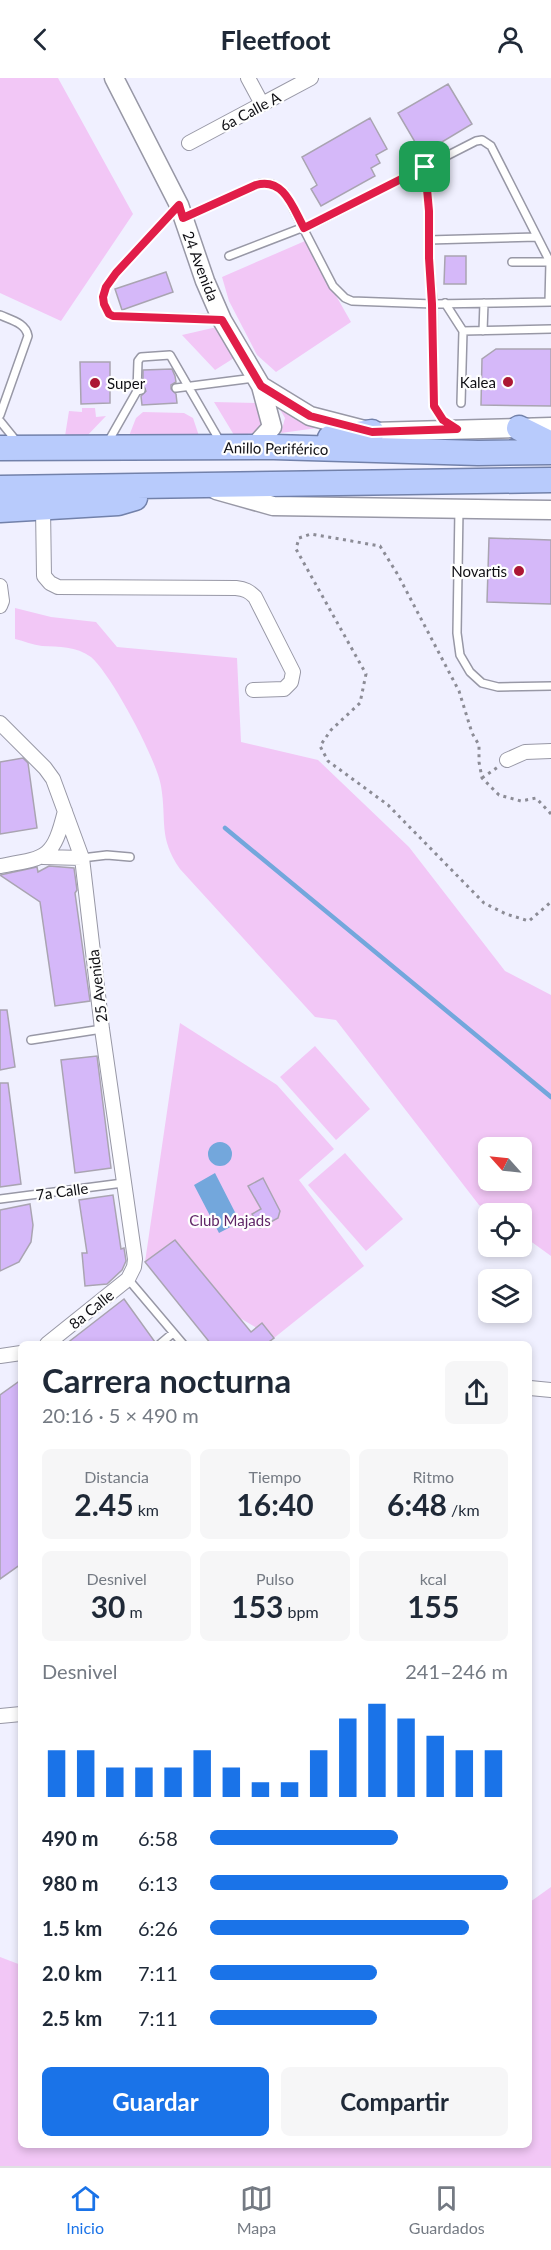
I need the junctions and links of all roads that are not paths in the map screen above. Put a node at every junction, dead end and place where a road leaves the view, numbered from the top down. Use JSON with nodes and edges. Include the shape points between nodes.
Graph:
{"nodes":[{"id":1,"x":114,"y":78,"type":"edge"},
{"id":2,"x":248,"y":78,"type":"edge"},
{"id":3,"x":312,"y":78,"type":"edge"},
{"id":4,"x":262,"y":104,"type":"junction"},
{"id":5,"x":189,"y":143,"type":"dead end"},
{"id":6,"x":425,"y":167,"type":"junction"},
{"id":7,"x":181,"y":211,"type":"junction"},
{"id":8,"x":304,"y":228,"type":"junction"},
{"id":9,"x":537,"y":237,"type":"junction"},
{"id":10,"x":428,"y":240,"type":"junction"},
{"id":11,"x":229,"y":256,"type":"dead end"},
{"id":12,"x":512,"y":262,"type":"dead end"},
{"id":13,"x":550,"y":262,"type":"edge"},
{"id":14,"x":550,"y":302,"type":"edge"},
{"id":15,"x":445,"y":303,"type":"junction"},
{"id":16,"x":484,"y":303,"type":"junction"},
{"id":17,"x":432,"y":304,"type":"junction"},
{"id":18,"x":0,"y":315,"type":"edge"},
{"id":19,"x":222,"y":320,"type":"junction"},
{"id":20,"x":551,"y":329,"type":"edge"},
{"id":21,"x":483,"y":330,"type":"junction"},
{"id":22,"x":463,"y":331,"type":"junction"},
{"id":23,"x":258,"y":382,"type":"junction"},
{"id":24,"x":188,"y":386,"type":"junction"},
{"id":25,"x":176,"y":388,"type":"dead end"},
{"id":26,"x":461,"y":403,"type":"dead end"},
{"id":27,"x":0,"y":415,"type":"edge"},
{"id":28,"x":0,"y":421,"type":"edge"},
{"id":29,"x":551,"y":427,"type":"edge"},
{"id":30,"x":519,"y":428,"type":"junction"},
{"id":31,"x":457,"y":429,"type":"junction"},
{"id":32,"x":372,"y":432,"type":"junction"},
{"id":33,"x":551,"y":444,"type":"edge"},
{"id":34,"x":105,"y":447,"type":"junction"},
{"id":35,"x":224,"y":447,"type":"junction"},
{"id":36,"x":264,"y":447,"type":"junction"},
{"id":37,"x":12,"y":448,"type":"edge"},
{"id":38,"x":551,"y":452,"type":"edge"},
{"id":39,"x":551,"y":480,"type":"edge"},
{"id":40,"x":187,"y":486,"type":"junction"},
{"id":41,"x":0,"y":488,"type":"edge"},
{"id":42,"x":43,"y":508,"type":"junction"},
{"id":43,"x":459,"y":509,"type":"junction"},
{"id":44,"x":0,"y":510,"type":"edge"},
{"id":45,"x":551,"y":510,"type":"edge"},
{"id":46,"x":0,"y":586,"type":"edge"},
{"id":47,"x":0,"y":606,"type":"edge"},
{"id":48,"x":551,"y":686,"type":"edge"},
{"id":49,"x":252,"y":690,"type":"dead end"},
{"id":50,"x":0,"y":723,"type":"edge"},
{"id":51,"x":551,"y":751,"type":"edge"},
{"id":52,"x":507,"y":760,"type":"dead end"},
{"id":53,"x":65,"y":811,"type":"junction"},
{"id":54,"x":43,"y":857,"type":"junction"},
{"id":55,"x":130,"y":857,"type":"dead end"},
{"id":56,"x":82,"y":858,"type":"junction"},
{"id":57,"x":0,"y":866,"type":"edge"},
{"id":58,"x":102,"y":1029,"type":"junction"},
{"id":59,"x":31,"y":1040,"type":"dead end"},
{"id":60,"x":123,"y":1183,"type":"junction"},
{"id":61,"x":0,"y":1199,"type":"edge"},
{"id":62,"x":130,"y":1276,"type":"junction"},
{"id":63,"x":173,"y":1333,"type":"junction"},
{"id":64,"x":51,"y":1341,"type":"edge"},
{"id":65,"x":164,"y":1341,"type":"edge"},
{"id":66,"x":180,"y":1341,"type":"edge"},
{"id":67,"x":18,"y":1353,"type":"edge"},
{"id":68,"x":0,"y":1356,"type":"edge"},
{"id":69,"x":532,"y":1388,"type":"edge"},
{"id":70,"x":551,"y":1390,"type":"edge"},
{"id":71,"x":18,"y":1714,"type":"edge"},
{"id":72,"x":0,"y":1716,"type":"edge"}],
"edges":[{"from":1,"to":7,"type":"street","name":"24 Avenida"},
{"from":2,"to":4,"type":"street"},
{"from":3,"to":4,"type":"street","name":"6a Calle A"},
{"from":4,"to":5,"type":"street","name":"6a Calle A"},
{"from":6,"to":8,"type":"lane"},
{"from":6,"to":9,"type":"lane","via":[[482,140],[491,146]]},
{"from":6,"to":10,"type":"lane"},
{"from":7,"to":8,"type":"lane","via":[[267,183],[285,193]]},
{"from":7,"to":19,"type":"street","name":"24 Avenida"},
{"from":7,"to":19,"type":"lane","via":[[110,280],[103,297],[106,309],[113,316]]},
{"from":8,"to":11,"type":"lane"},
{"from":8,"to":17,"type":"lane","via":[[333,286],[345,298],[360,303]]},
{"from":9,"to":10,"type":"lane"},
{"from":9,"to":13,"type":"lane"},
{"from":10,"to":17,"type":"lane"},
{"from":12,"to":13,"type":"lane"},
{"from":13,"to":14,"type":"lane"},
{"from":14,"to":16,"type":"lane"},
{"from":15,"to":16,"type":"lane"},
{"from":15,"to":17,"type":"lane"},
{"from":15,"to":22,"type":"lane"},
{"from":16,"to":21,"type":"lane"},
{"from":17,"to":31,"type":"lane","via":[[434,406],[443,420]]},
{"from":18,"to":27,"type":"lane","via":[[24,326],[28,336]]},
{"from":19,"to":23,"type":"street","name":"24 Avenida"},
{"from":20,"to":21,"type":"lane"},
{"from":21,"to":22,"type":"lane"},
{"from":22,"to":26,"type":"lane"},
{"from":23,"to":24,"type":"lane"},
{"from":23,"to":32,"type":"street","name":"24 Avenida","via":[[310,416]]},
{"from":23,"to":36,"type":"street","name":"24 Avenida","via":[[272,427]]},
{"from":24,"to":25,"type":"lane"},
{"from":24,"to":34,"type":"lane","via":[[173,357],[141,357],[139,391]]},
{"from":24,"to":35,"type":"lane"},
{"from":28,"to":37,"type":"lane"},
{"from":29,"to":30,"type":"street"},
{"from":30,"to":31,"type":"street"},
{"from":30,"to":33,"type":"highway"},
{"from":31,"to":32,"type":"street"},
{"from":32,"to":36,"type":"highway"},
{"from":34,"to":35,"type":"highway","name":"Anillo Periférico"},
{"from":34,"to":37,"type":"highway","name":"Anillo Periférico"},
{"from":35,"to":36,"type":"highway","name":"Anillo Periférico"},
{"from":36,"to":38,"type":"highway","name":"Anillo Periférico"},
{"from":39,"to":40,"type":"highway"},
{"from":40,"to":41,"type":"highway"},
{"from":40,"to":42,"type":"highway","via":[[118,503]]},
{"from":40,"to":43,"type":"street","via":[[273,506]]},
{"from":42,"to":44,"type":"highway"},
{"from":42,"to":49,"type":"street","via":[[44,576],[58,587],[236,588],[255,597],[293,672],[284,689]]},
{"from":43,"to":45,"type":"street"},
{"from":43,"to":48,"type":"lane","via":[[460,655],[482,683],[498,687]]},
{"from":46,"to":47,"type":"street"},
{"from":50,"to":53,"type":"street","name":"25 Avenida","via":[[45,768]]},
{"from":51,"to":52,"type":"street","via":[[530,751]]},
{"from":53,"to":54,"type":"street","via":[[60,833]]},
{"from":53,"to":56,"type":"street","name":"25 Avenida"},
{"from":54,"to":56,"type":"street"},
{"from":54,"to":57,"type":"street"},
{"from":55,"to":56,"type":"lane"},
{"from":56,"to":58,"type":"street","name":"25 Avenida"},
{"from":58,"to":59,"type":"lane"},
{"from":58,"to":60,"type":"street","name":"25 Avenida"},
{"from":60,"to":61,"type":"lane","name":"7a Calle"},
{"from":60,"to":62,"type":"street","name":"25 Avenida","via":[[135,1259]]},
{"from":62,"to":63,"type":"lane"},
{"from":62,"to":64,"type":"street","name":"8a Calle"},
{"from":63,"to":65,"type":"lane"},
{"from":63,"to":66,"type":"lane"},
{"from":67,"to":68,"type":"street"},
{"from":69,"to":70,"type":"street"},
{"from":71,"to":72,"type":"street"}]}
